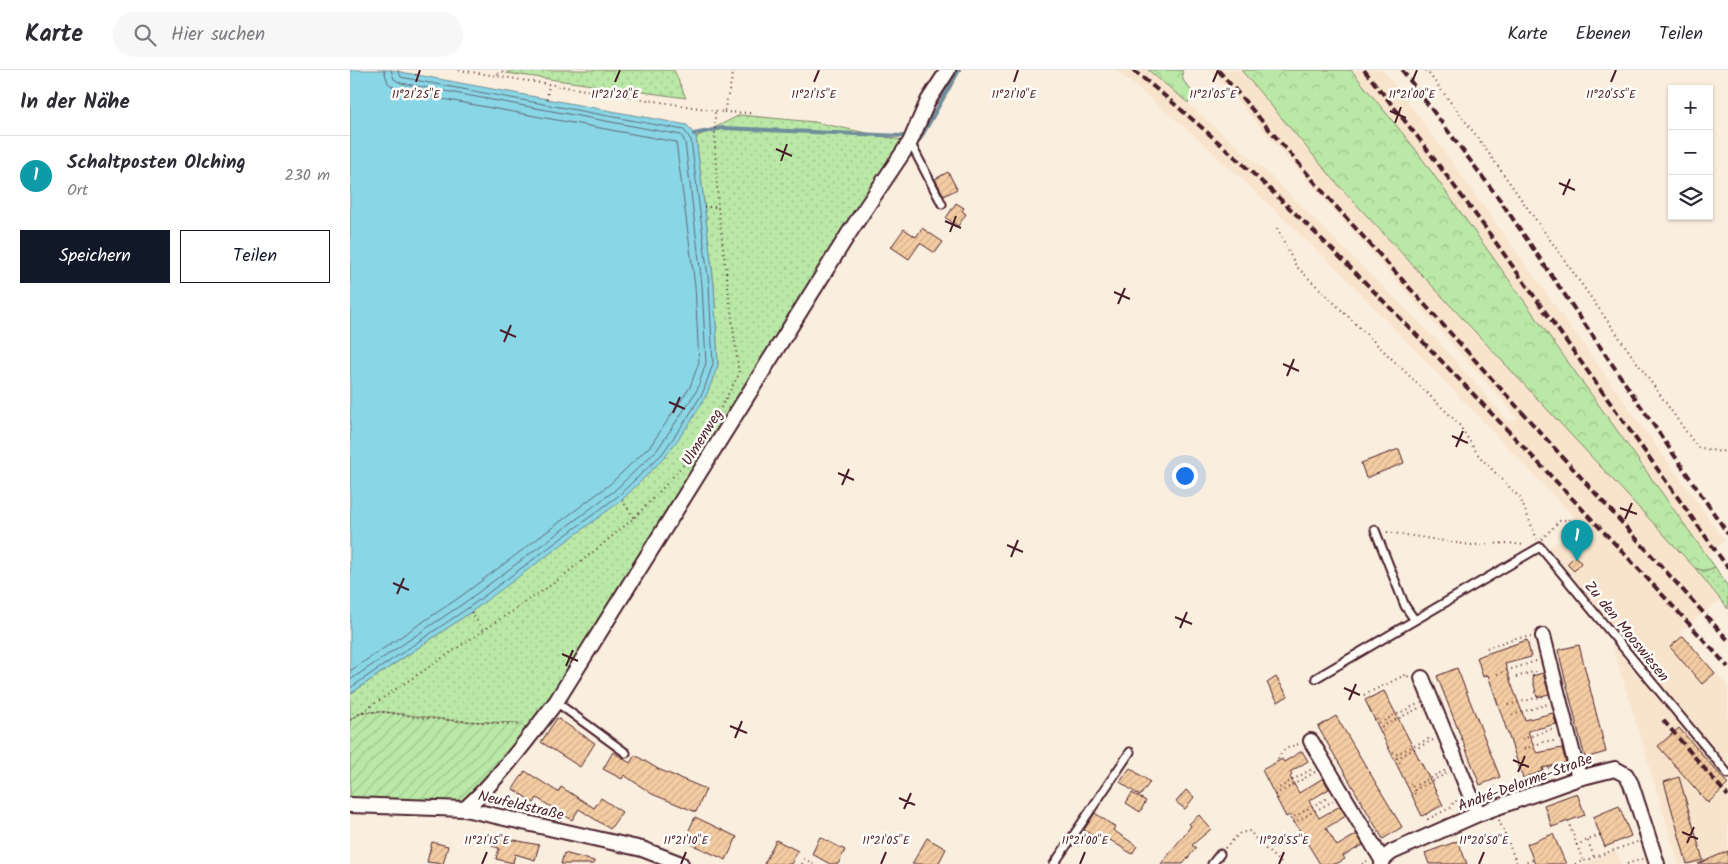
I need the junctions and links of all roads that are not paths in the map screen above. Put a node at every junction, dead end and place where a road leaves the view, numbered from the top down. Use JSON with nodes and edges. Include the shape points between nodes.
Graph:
{"nodes":[{"id":1,"x":948,"y":70,"type":"edge"},
{"id":2,"x":910,"y":142,"type":"junction"},
{"id":3,"x":942,"y":204,"type":"dead end"},
{"id":4,"x":1375,"y":530,"type":"road end"},
{"id":5,"x":1414,"y":619,"type":"junction"},
{"id":6,"x":1543,"y":636,"type":"road end"},
{"id":7,"x":1316,"y":678,"type":"dead end"},
{"id":8,"x":1422,"y":678,"type":"road end"},
{"id":9,"x":556,"y":702,"type":"junction"},
{"id":10,"x":1311,"y":741,"type":"road end"},
{"id":11,"x":1130,"y":752,"type":"dead end"},
{"id":12,"x":626,"y":753,"type":"dead end"},
{"id":13,"x":1728,"y":774,"type":"edge"},
{"id":14,"x":1579,"y":778,"type":"junction"},
{"id":15,"x":350,"y":806,"type":"edge"},
{"id":16,"x":465,"y":809,"type":"junction"},
{"id":17,"x":1478,"y":814,"type":"junction"},
{"id":18,"x":1220,"y":854,"type":"road end"},
{"id":19,"x":1656,"y":860,"type":"edge"},
{"id":20,"x":1382,"y":862,"type":"edge"},
{"id":21,"x":681,"y":864,"type":"edge"},
{"id":22,"x":1054,"y":864,"type":"edge"},
{"id":23,"x":1212,"y":864,"type":"edge"}],
"edges":[{"from":1,"to":2,"type":"street","name":"Ulmenweg","via":[[928,101]]},
{"from":2,"to":3,"type":"lane"},
{"from":2,"to":9,"type":"street","name":"Ulmenweg","via":[[849,233]]},
{"from":4,"to":5,"type":"lane","via":[[1405,606]]},
{"from":5,"to":7,"type":"lane"},
{"from":5,"to":13,"type":"lane","name":"Zu den Mooswiesen","via":[[1540,547]]},
{"from":6,"to":14,"type":"street"},
{"from":8,"to":17,"type":"street"},
{"from":9,"to":12,"type":"lane"},
{"from":9,"to":16,"type":"street","name":"Ulmenweg","via":[[492,785]]},
{"from":10,"to":20,"type":"street"},
{"from":11,"to":22,"type":"lane"},
{"from":14,"to":17,"type":"street","name":"André-Delorme-Straße"},
{"from":14,"to":19,"type":"street","name":"André-Delorme-Straße","via":[[1615,769],[1626,775]]},
{"from":15,"to":16,"type":"street","name":"Neufeldstraße"},
{"from":16,"to":21,"type":"street","name":"Neufeldstraße","via":[[642,849]]},
{"from":17,"to":20,"type":"street","name":"André-Delorme-Straße","via":[[1392,852]]},
{"from":18,"to":23,"type":"lane"}]}
